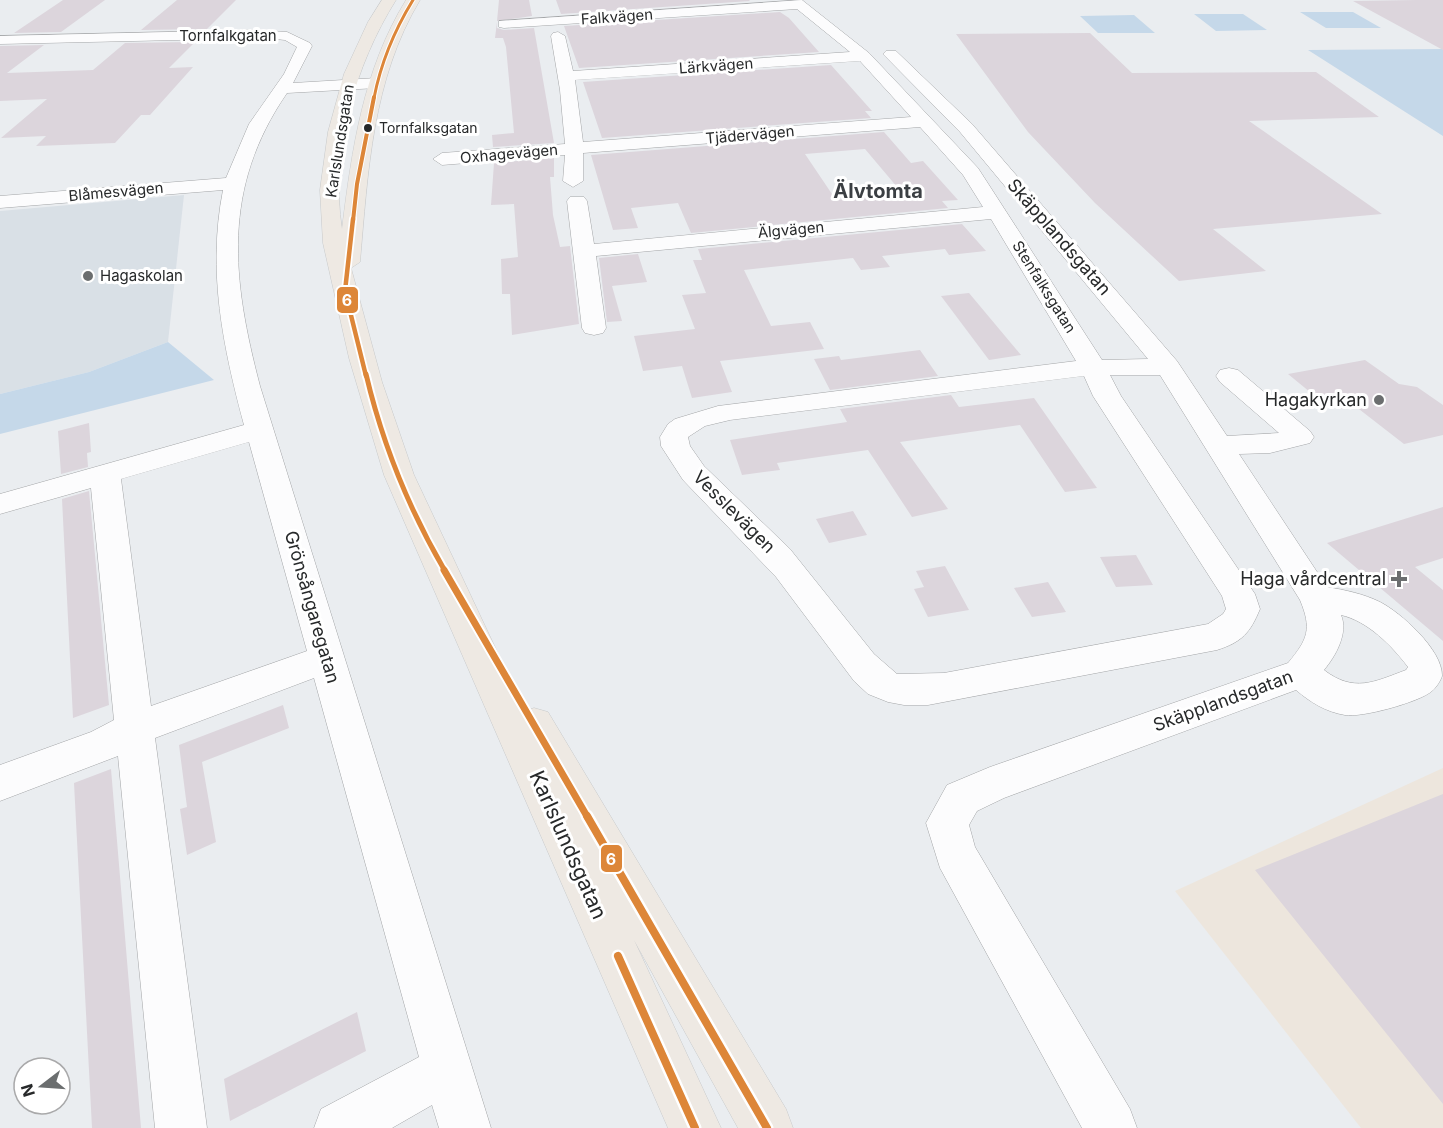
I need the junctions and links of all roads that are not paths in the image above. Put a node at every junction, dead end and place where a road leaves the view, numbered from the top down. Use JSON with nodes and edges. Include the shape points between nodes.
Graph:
{"nodes":[{"id":1,"x":389,"y":0,"type":"edge"},
{"id":2,"x":413,"y":0,"type":"edge"},
{"id":3,"x":828,"y":0,"type":"edge"},
{"id":4,"x":798,"y":2,"type":"edge"},
{"id":5,"x":556,"y":22,"type":"junction"},
{"id":6,"x":504,"y":24,"type":"dead end"},
{"id":7,"x":0,"y":40,"type":"edge"},
{"id":8,"x":864,"y":56,"type":"junction"},
{"id":9,"x":568,"y":76,"type":"junction"},
{"id":10,"x":377,"y":83,"type":"junction"},
{"id":11,"x":348,"y":85,"type":"junction"},
{"id":12,"x":280,"y":89,"type":"junction"},
{"id":13,"x":924,"y":122,"type":"junction"},
{"id":14,"x":576,"y":148,"type":"junction"},
{"id":15,"x":442,"y":159,"type":"dead end"},
{"id":16,"x":232,"y":183,"type":"junction"},
{"id":17,"x":0,"y":202,"type":"edge"},
{"id":18,"x":997,"y":212,"type":"junction"},
{"id":19,"x":585,"y":251,"type":"junction"},
{"id":20,"x":345,"y":291,"type":"junction"},
{"id":21,"x":594,"y":328,"type":"dead end"},
{"id":22,"x":1168,"y":367,"type":"junction"},
{"id":23,"x":1092,"y":368,"type":"junction"},
{"id":24,"x":1229,"y":376,"type":"dead end"},
{"id":25,"x":244,"y":434,"type":"dead end"},
{"id":26,"x":1218,"y":445,"type":"junction"},
{"id":27,"x":105,"y":475,"type":"junction"},
{"id":28,"x":0,"y":504,"type":"edge"},
{"id":29,"x":440,"y":562,"type":"junction"},
{"id":30,"x":1316,"y":597,"type":"junction"},
{"id":31,"x":1242,"y":613,"type":"joint"},
{"id":32,"x":327,"y":658,"type":"junction"},
{"id":33,"x":1301,"y":673,"type":"junction"},
{"id":34,"x":134,"y":729,"type":"junction"},
{"id":35,"x":0,"y":783,"type":"edge"},
{"id":36,"x":447,"y":1069,"type":"junction"},
{"id":37,"x":181,"y":1128,"type":"edge"},
{"id":38,"x":340,"y":1128,"type":"edge"},
{"id":39,"x":465,"y":1128,"type":"edge"},
{"id":40,"x":695,"y":1128,"type":"edge"},
{"id":41,"x":767,"y":1128,"type":"edge"},
{"id":42,"x":1111,"y":1128,"type":"edge"}],
"edges":[{"from":1,"to":11,"type":"main road","name":"Karlslundsgatan","via":[[369,30]]},
{"from":2,"to":10,"type":"main road","name":"Karlslundsgatan","via":[[391,37]]},
{"from":3,"to":22,"type":"street","name":"Skäpplandsgatan","via":[[886,49],[966,128]]},
{"from":4,"to":5,"type":"street","name":"Falkvägen"},
{"from":4,"to":8,"type":"street","name":"Stenfalksgatan"},
{"from":5,"to":6,"type":"street","name":"Falkvägen"},
{"from":5,"to":9,"type":"street","name":"Oxhagevägen"},
{"from":7,"to":12,"type":"street","name":"Tornfalkgatan","via":[[286,36],[302,42],[304,50]]},
{"from":8,"to":9,"type":"street","name":"Lärkvägen"},
{"from":8,"to":13,"type":"street","name":"Stenfalksgatan"},
{"from":9,"to":14,"type":"street","name":"Oxhagevägen"},
{"from":10,"to":11,"type":"street"},
{"from":10,"to":20,"type":"main road","name":"Karlslundsgatan","via":[[357,184]]},
{"from":11,"to":12,"type":"street"},
{"from":11,"to":20,"type":"main road","name":"Karlslundsgatan","via":[[330,196],[333,239]]},
{"from":12,"to":16,"type":"street","name":"Grönsångaregatan","via":[[249,138]]},
{"from":13,"to":14,"type":"street","name":"Tjädervägen"},
{"from":13,"to":18,"type":"street","name":"Stenfalksgatan","via":[[971,172]]},
{"from":14,"to":15,"type":"street","name":"Oxhagevägen"},
{"from":14,"to":19,"type":"street","name":"Oxhagevägen","via":[[575,191]]},
{"from":16,"to":17,"type":"street","name":"Blåmesvägen"},
{"from":16,"to":32,"type":"street","name":"Grönsångaregatan","via":[[225,244],[231,324]]},
{"from":18,"to":19,"type":"street","name":"Älgvägen"},
{"from":18,"to":23,"type":"street","name":"Stenfalksgatan","via":[[1081,344]]},
{"from":19,"to":21,"type":"street","name":"Oxhagevägen"},
{"from":20,"to":29,"type":"main road","name":"Karlslundsgatan","via":[[374,408],[399,475]]},
{"from":22,"to":23,"type":"street","name":"Vesslevägen"},
{"from":22,"to":26,"type":"street","name":"Skäpplandsgatan"},
{"from":23,"to":31,"type":"street","name":"Stenfalksgatan","via":[[1239,594]]},
{"from":23,"to":31,"type":"street","name":"Vesslevägen","via":[[738,411],[690,423],[675,432],[672,440],[674,449],[703,482],[785,563],[863,666],[883,684],[909,691],[944,688],[1216,636],[1237,623]]},
{"from":24,"to":26,"type":"street","via":[[1300,436],[1255,446]]},
{"from":25,"to":27,"type":"street"},
{"from":26,"to":30,"type":"street","name":"Skäpplandsgatan"},
{"from":27,"to":28,"type":"street"},
{"from":27,"to":34,"type":"street"},
{"from":29,"to":40,"type":"main road","name":"Karlslundsgatan"},
{"from":29,"to":41,"type":"main road","name":"Karlslundsgatan"},
{"from":30,"to":33,"type":"street","name":"Skäpplandsgatan","via":[[1326,621],[1320,649]]},
{"from":30,"to":33,"type":"street","via":[[1359,607],[1383,621],[1420,654],[1428,668],[1419,681],[1375,698],[1346,700],[1325,693]]},
{"from":32,"to":34,"type":"street"},
{"from":32,"to":36,"type":"street","name":"Grönsångaregatan"},
{"from":33,"to":42,"type":"street","name":"Skäpplandsgatan","via":[[990,785],[962,798],[947,823],[955,854]]},
{"from":34,"to":35,"type":"street","via":[[105,744]]},
{"from":34,"to":37,"type":"street"},
{"from":36,"to":38,"type":"street"},
{"from":36,"to":39,"type":"street","name":"Grönsångaregatan"}]}
